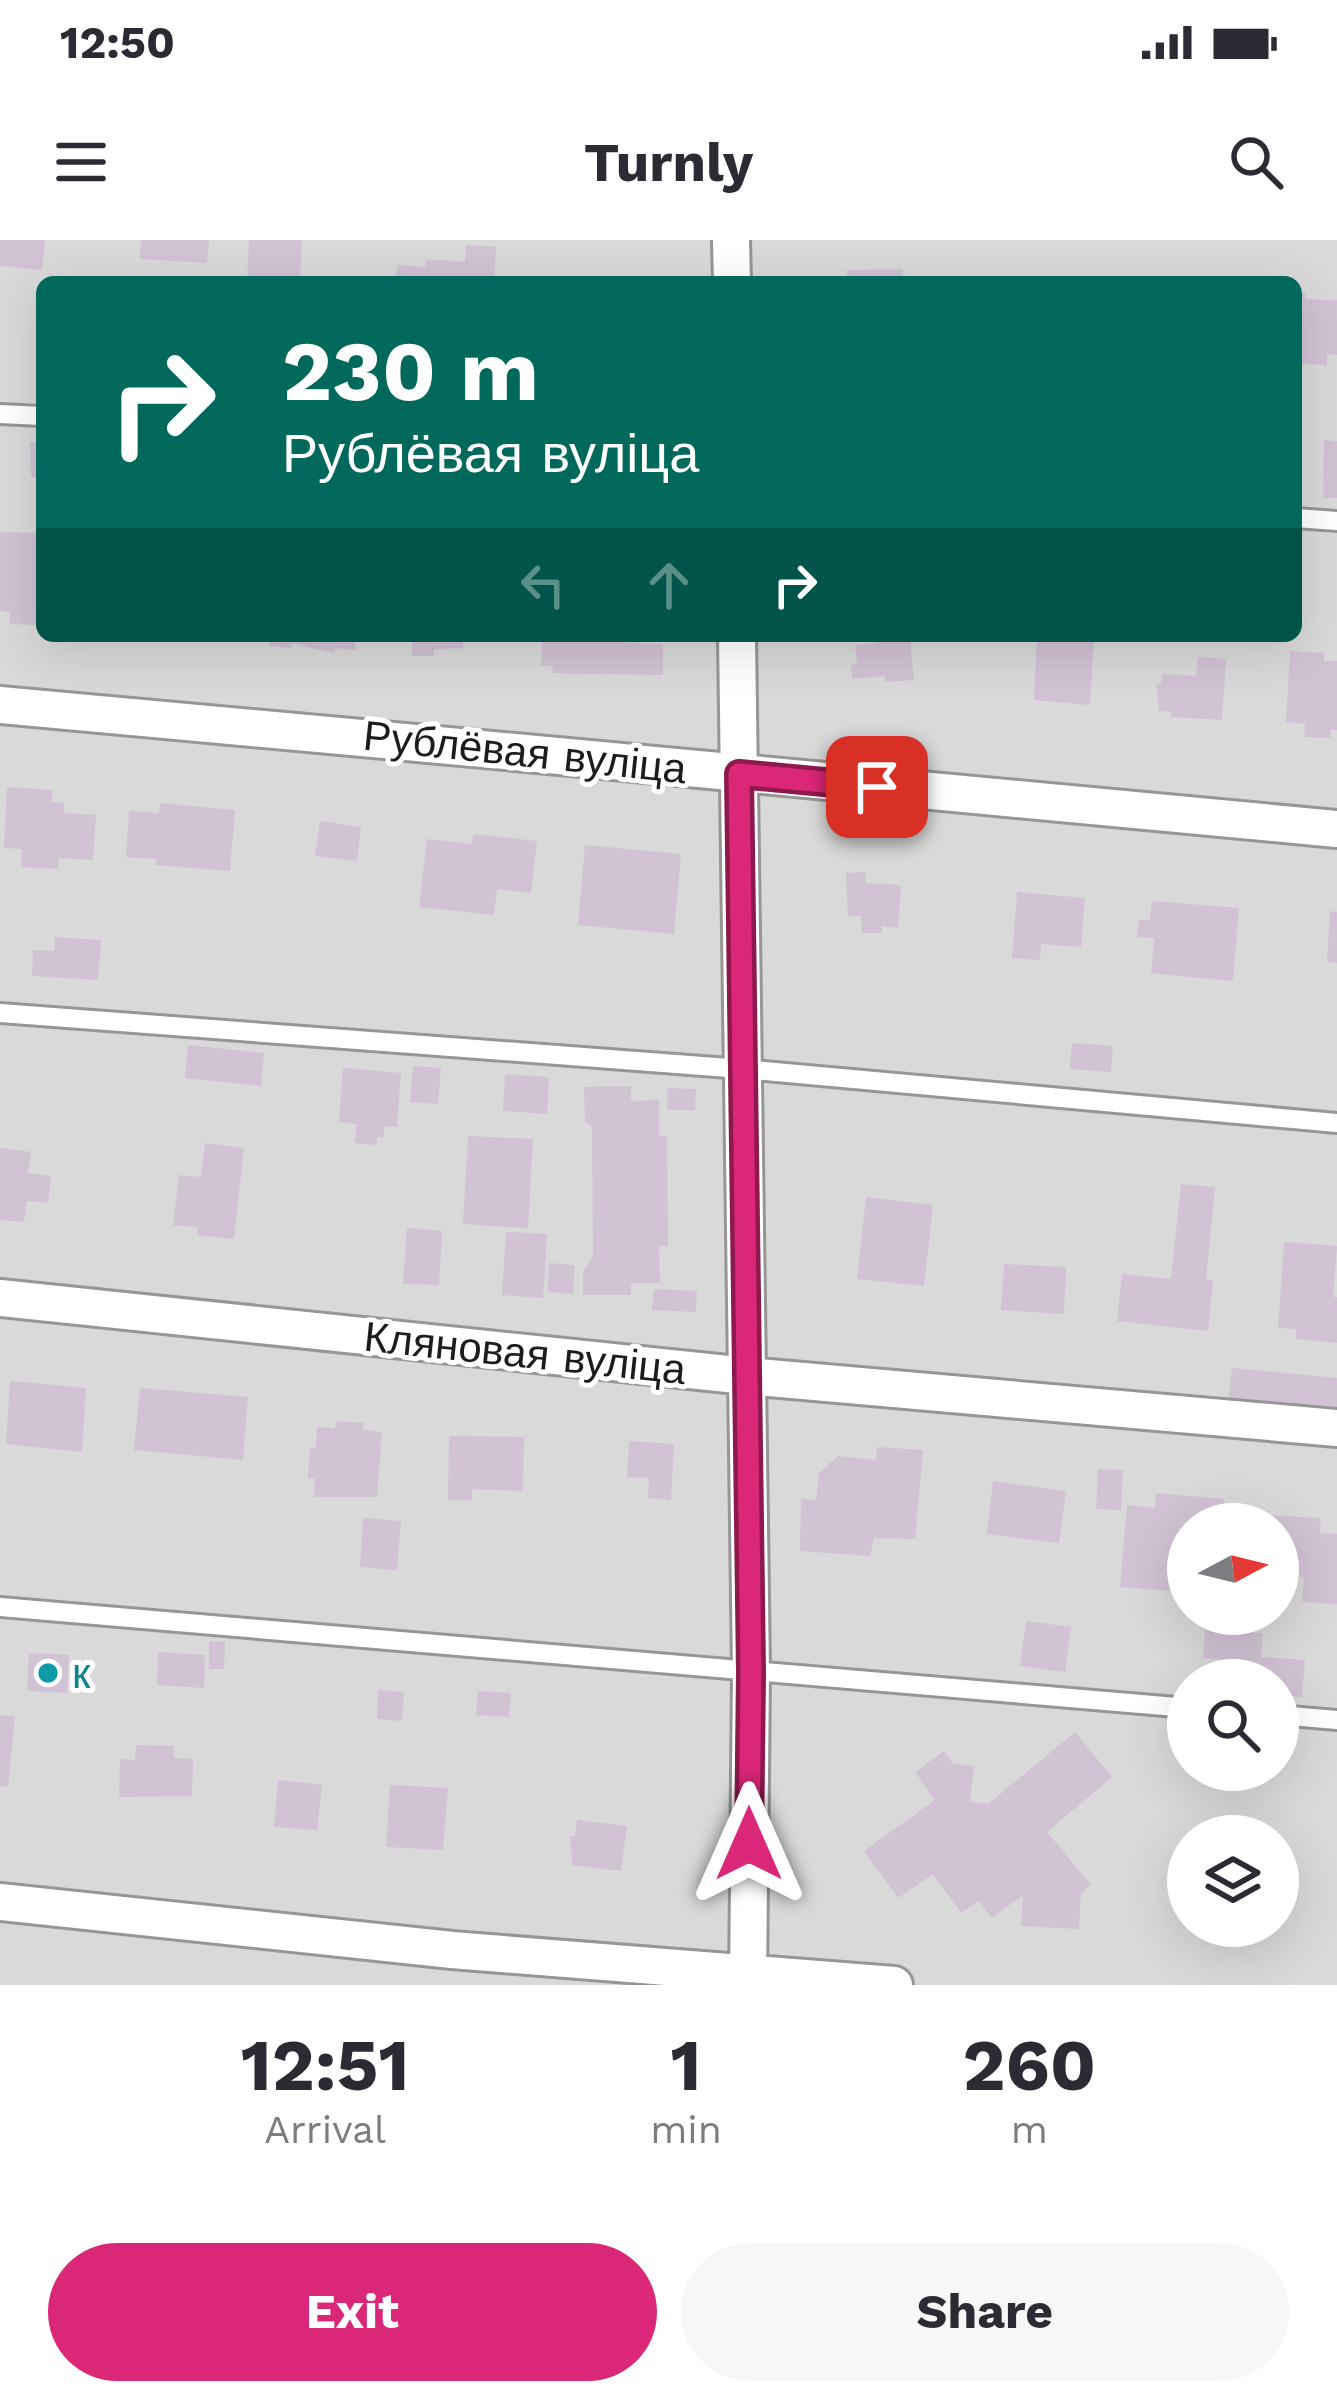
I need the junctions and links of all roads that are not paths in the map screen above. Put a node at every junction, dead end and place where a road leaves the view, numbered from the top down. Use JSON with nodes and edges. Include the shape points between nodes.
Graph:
{"nodes":[{"id":1,"x":731,"y":240,"type":"edge"},
{"id":2,"x":732,"y":276,"type":"edge"},
{"id":3,"x":0,"y":413,"type":"edge"},
{"id":4,"x":36,"y":416,"type":"edge"},
{"id":5,"x":1302,"y":518,"type":"edge"},
{"id":6,"x":1337,"y":521,"type":"edge"},
{"id":7,"x":737,"y":642,"type":"edge"},
{"id":8,"x":0,"y":705,"type":"edge"},
{"id":9,"x":739,"y":774,"type":"junction"},
{"id":10,"x":1337,"y":829,"type":"edge"},
{"id":11,"x":0,"y":1013,"type":"edge"},
{"id":12,"x":742,"y":1069,"type":"junction"},
{"id":13,"x":1337,"y":1123,"type":"edge"},
{"id":14,"x":0,"y":1298,"type":"edge"},
{"id":15,"x":747,"y":1376,"type":"junction"},
{"id":16,"x":1337,"y":1428,"type":"edge"},
{"id":17,"x":0,"y":1607,"type":"edge"},
{"id":18,"x":751,"y":1672,"type":"junction"},
{"id":19,"x":1167,"y":1706,"type":"edge"},
{"id":20,"x":1299,"y":1717,"type":"edge"},
{"id":21,"x":1337,"y":1720,"type":"edge"},
{"id":22,"x":0,"y":1902,"type":"edge"},
{"id":23,"x":748,"y":1979,"type":"edge"},
{"id":24,"x":894,"y":1985,"type":"edge"}],
"edges":[{"from":1,"to":2,"type":"street"},
{"from":3,"to":4,"type":"lane"},
{"from":5,"to":6,"type":"lane"},
{"from":7,"to":9,"type":"street"},
{"from":8,"to":9,"type":"street","name":"Рублёвая вуліца"},
{"from":9,"to":10,"type":"street","name":"Рублёвая вуліца"},
{"from":9,"to":12,"type":"street"},
{"from":11,"to":12,"type":"lane"},
{"from":12,"to":13,"type":"lane"},
{"from":12,"to":15,"type":"street"},
{"from":14,"to":15,"type":"street","name":"Кляновая вуліца"},
{"from":15,"to":16,"type":"street","name":"Кляновая вуліца"},
{"from":15,"to":18,"type":"street"},
{"from":17,"to":18,"type":"lane"},
{"from":18,"to":19,"type":"lane"},
{"from":18,"to":23,"type":"street"},
{"from":20,"to":21,"type":"lane"},
{"from":22,"to":23,"type":"street"},
{"from":23,"to":24,"type":"street"}]}
